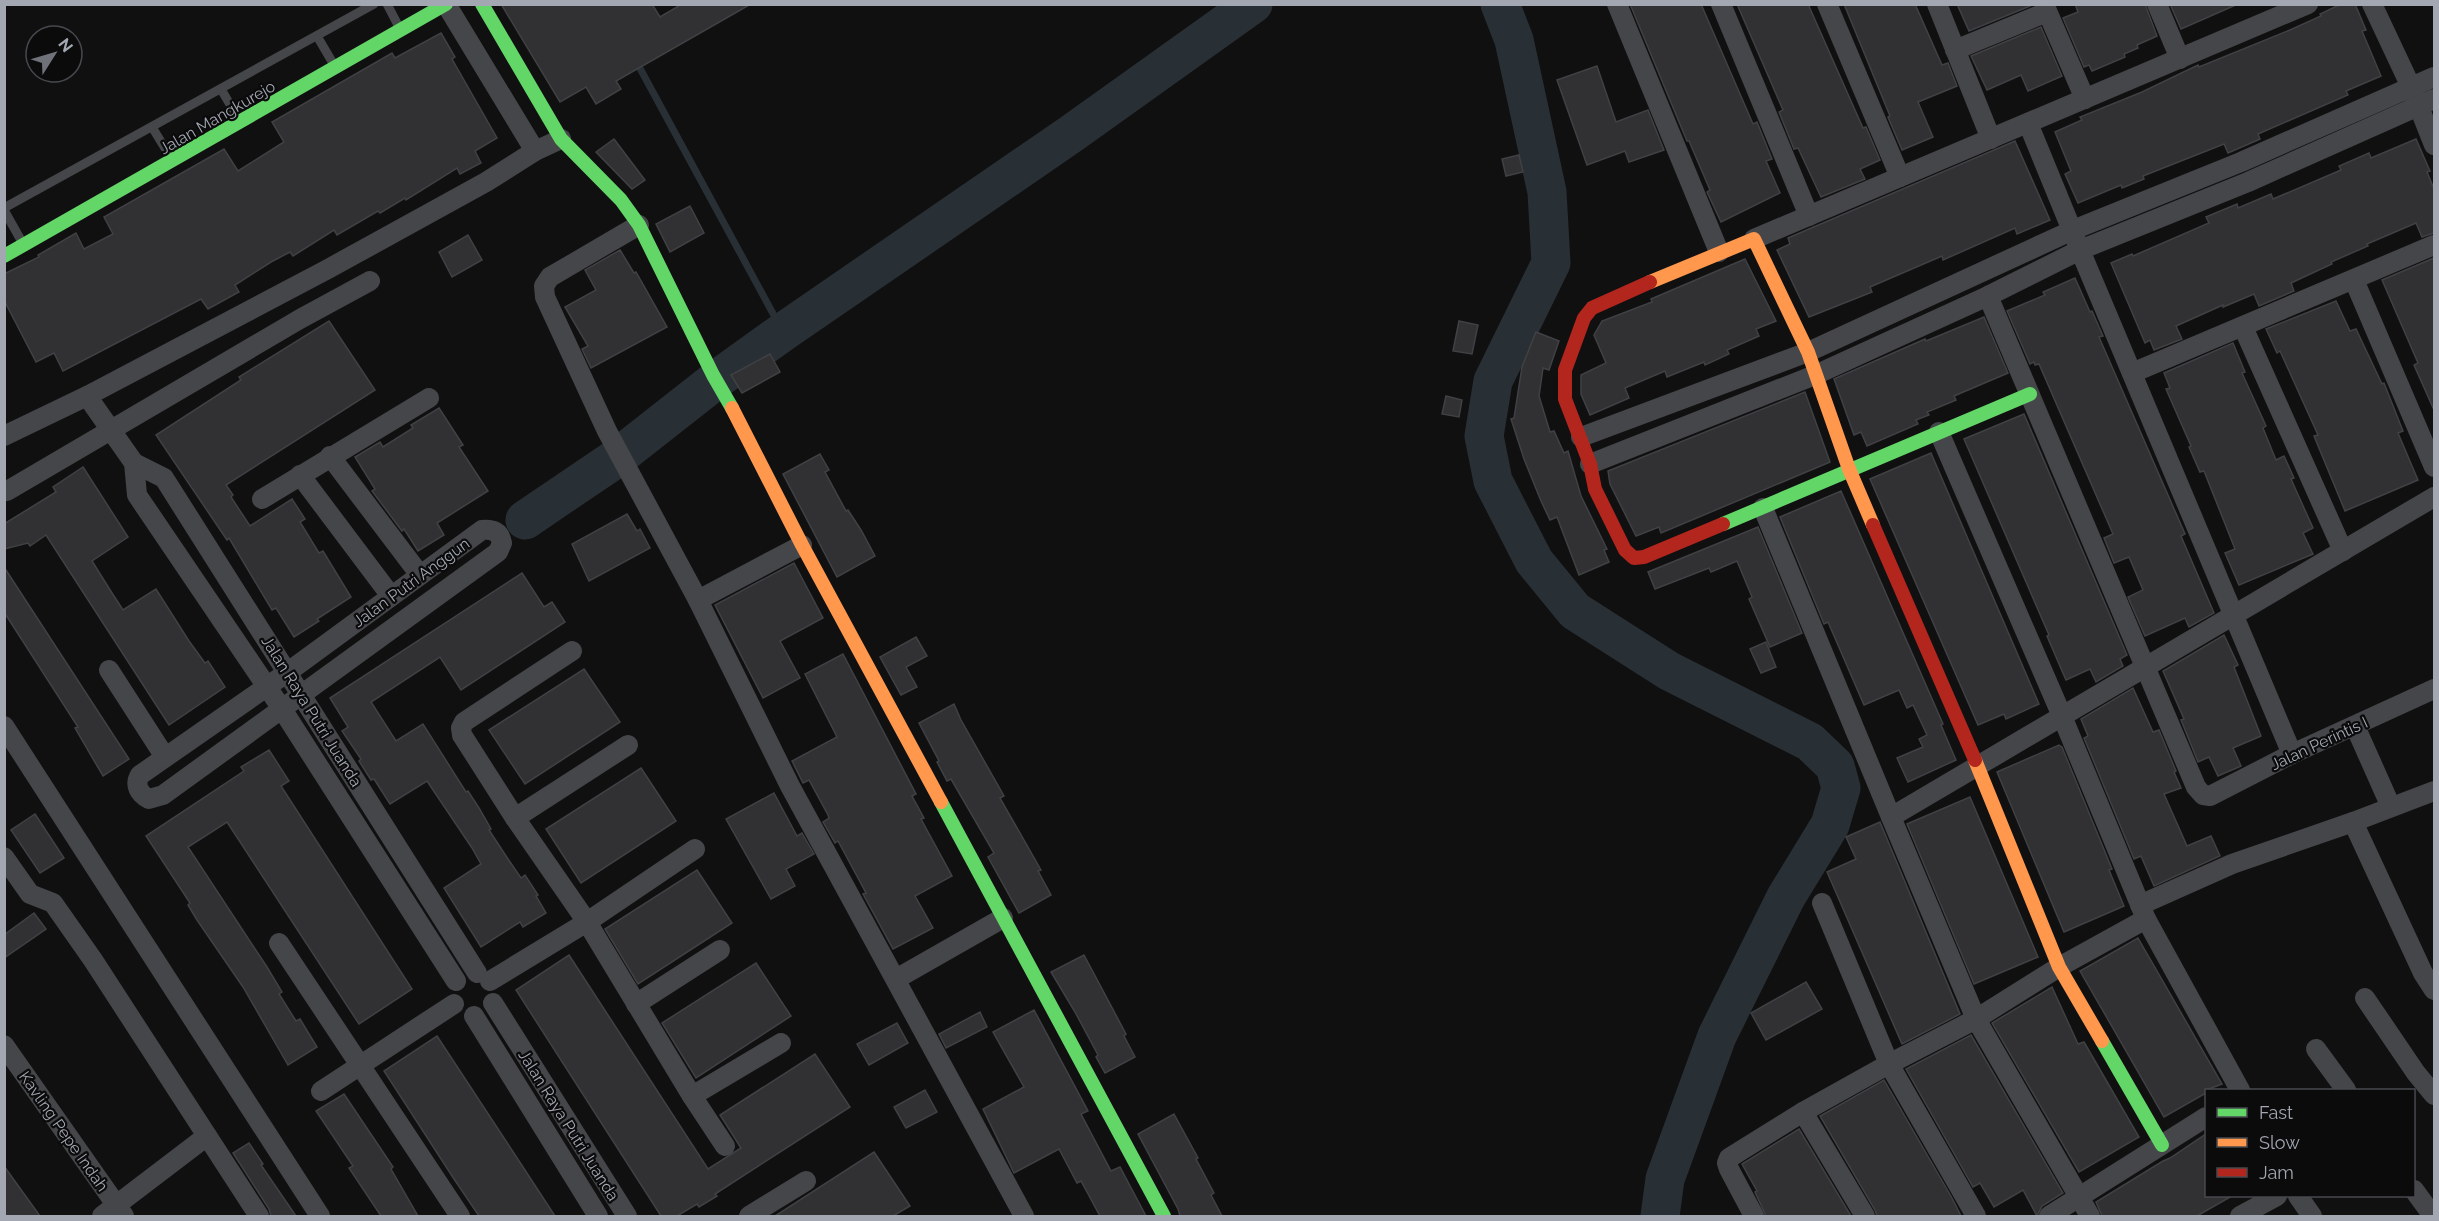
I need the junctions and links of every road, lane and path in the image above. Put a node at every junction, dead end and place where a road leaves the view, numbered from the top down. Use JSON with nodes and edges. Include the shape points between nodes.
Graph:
{"nodes":[{"id":1,"x":374,"y":4,"type":"edge"},
{"id":2,"x":387,"y":4,"type":"edge"},
{"id":3,"x":446,"y":4,"type":"edge"},
{"id":4,"x":482,"y":4,"type":"edge"},
{"id":5,"x":1617,"y":4,"type":"edge"},
{"id":6,"x":1721,"y":4,"type":"edge"},
{"id":7,"x":1827,"y":4,"type":"edge"},
{"id":8,"x":1937,"y":4,"type":"edge"},
{"id":9,"x":2157,"y":4,"type":"edge"},
{"id":10,"x":2308,"y":4,"type":"edge"},
{"id":11,"x":2372,"y":4,"type":"edge"},
{"id":12,"x":2046,"y":8,"type":"edge"},
{"id":13,"x":2267,"y":13,"type":"edge"},
{"id":14,"x":401,"y":30,"type":"junction"},
{"id":15,"x":317,"y":36,"type":"junction"},
{"id":16,"x":1955,"y":50,"type":"junction"},
{"id":17,"x":2180,"y":59,"type":"junction"},
{"id":18,"x":336,"y":68,"type":"junction"},
{"id":19,"x":2434,"y":77,"type":"edge"},
{"id":20,"x":2411,"y":87,"type":"junction"},
{"id":21,"x":221,"y":88,"type":"junction"},
{"id":22,"x":2085,"y":99,"type":"junction"},
{"id":23,"x":2427,"y":103,"type":"edge"},
{"id":24,"x":241,"y":122,"type":"junction"},
{"id":25,"x":2028,"y":123,"type":"junction"},
{"id":26,"x":152,"y":127,"type":"junction"},
{"id":27,"x":561,"y":139,"type":"junction"},
{"id":28,"x":1991,"y":139,"type":"junction"},
{"id":29,"x":2434,"y":145,"type":"edge"},
{"id":30,"x":535,"y":151,"type":"junction"},
{"id":31,"x":173,"y":161,"type":"junction"},
{"id":32,"x":2241,"y":162,"type":"junction"},
{"id":33,"x":1900,"y":177,"type":"junction"},
{"id":34,"x":2248,"y":182,"type":"junction"},
{"id":35,"x":4,"y":209,"type":"edge"},
{"id":36,"x":1809,"y":216,"type":"junction"},
{"id":37,"x":639,"y":225,"type":"junction"},
{"id":38,"x":2073,"y":230,"type":"junction"},
{"id":39,"x":1754,"y":239,"type":"junction"},
{"id":40,"x":24,"y":246,"type":"junction"},
{"id":41,"x":2434,"y":246,"type":"edge"},
{"id":42,"x":2080,"y":250,"type":"junction"},
{"id":43,"x":1719,"y":252,"type":"junction"},
{"id":44,"x":4,"y":256,"type":"edge"},
{"id":45,"x":2354,"y":280,"type":"junction"},
{"id":46,"x":370,"y":281,"type":"dead end"},
{"id":47,"x":1989,"y":296,"type":"junction"},
{"id":48,"x":2243,"y":327,"type":"junction"},
{"id":49,"x":1808,"y":352,"type":"junction"},
{"id":50,"x":2132,"y":373,"type":"junction"},
{"id":51,"x":1815,"y":375,"type":"junction"},
{"id":52,"x":2030,"y":394,"type":"junction"},
{"id":53,"x":87,"y":396,"type":"junction"},
{"id":54,"x":429,"y":398,"type":"dead end"},
{"id":55,"x":112,"y":431,"type":"junction"},
{"id":56,"x":1939,"y":432,"type":"junction"},
{"id":57,"x":4,"y":436,"type":"edge"},
{"id":58,"x":1581,"y":437,"type":"junction"},
{"id":59,"x":330,"y":456,"type":"junction"},
{"id":60,"x":134,"y":463,"type":"junction"},
{"id":61,"x":1590,"y":464,"type":"junction"},
{"id":62,"x":2434,"y":467,"type":"edge"},
{"id":63,"x":1849,"y":469,"type":"junction"},
{"id":64,"x":300,"y":475,"type":"junction"},
{"id":65,"x":7,"y":491,"type":"dead end"},
{"id":66,"x":2434,"y":497,"type":"edge"},
{"id":67,"x":262,"y":499,"type":"dead end"},
{"id":68,"x":1763,"y":508,"type":"junction"},
{"id":69,"x":802,"y":545,"type":"junction"},
{"id":70,"x":2343,"y":551,"type":"junction"},
{"id":71,"x":420,"y":575,"type":"junction"},
{"id":72,"x":391,"y":596,"type":"junction"},
{"id":73,"x":698,"y":600,"type":"junction"},
{"id":74,"x":2233,"y":616,"type":"junction"},
{"id":75,"x":572,"y":651,"type":"dead end"},
{"id":76,"x":2146,"y":667,"type":"junction"},
{"id":77,"x":110,"y":670,"type":"dead end"},
{"id":78,"x":288,"y":672,"type":"junction"},
{"id":79,"x":266,"y":686,"type":"junction"},
{"id":80,"x":2434,"y":689,"type":"edge"},
{"id":81,"x":302,"y":695,"type":"junction"},
{"id":82,"x":282,"y":709,"type":"junction"},
{"id":83,"x":2062,"y":716,"type":"junction"},
{"id":84,"x":4,"y":726,"type":"edge"},
{"id":85,"x":2355,"y":726,"type":"junction"},
{"id":86,"x":628,"y":745,"type":"dead end"},
{"id":87,"x":2292,"y":754,"type":"junction"},
{"id":88,"x":165,"y":757,"type":"junction"},
{"id":89,"x":1978,"y":766,"type":"junction"},
{"id":90,"x":2434,"y":791,"type":"edge"},
{"id":91,"x":2391,"y":807,"type":"junction"},
{"id":92,"x":1891,"y":817,"type":"junction"},
{"id":93,"x":514,"y":818,"type":"junction"},
{"id":94,"x":2354,"y":822,"type":"junction"},
{"id":95,"x":695,"y":849,"type":"dead end"},
{"id":96,"x":4,"y":857,"type":"edge"},
{"id":97,"x":1822,"y":903,"type":"dead end"},
{"id":98,"x":2143,"y":912,"type":"junction"},
{"id":99,"x":1003,"y":918,"type":"junction"},
{"id":100,"x":587,"y":922,"type":"junction"},
{"id":101,"x":279,"y":942,"type":"dead end"},
{"id":102,"x":720,"y":950,"type":"dead end"},
{"id":103,"x":2059,"y":967,"type":"junction"},
{"id":104,"x":483,"y":977,"type":"junction"},
{"id":105,"x":896,"y":979,"type":"junction"},
{"id":106,"x":456,"y":981,"type":"junction"},
{"id":107,"x":2434,"y":990,"type":"edge"},
{"id":108,"x":2365,"y":998,"type":"dead end"},
{"id":109,"x":493,"y":1003,"type":"junction"},
{"id":110,"x":454,"y":1004,"type":"junction"},
{"id":111,"x":636,"y":1004,"type":"junction"},
{"id":112,"x":474,"y":1016,"type":"junction"},
{"id":113,"x":1976,"y":1019,"type":"junction"},
{"id":114,"x":781,"y":1043,"type":"dead end"},
{"id":115,"x":4,"y":1045,"type":"edge"},
{"id":116,"x":2316,"y":1049,"type":"dead end"},
{"id":117,"x":1889,"y":1064,"type":"junction"},
{"id":118,"x":360,"y":1066,"type":"junction"},
{"id":119,"x":2239,"y":1089,"type":"edge"},
{"id":120,"x":2345,"y":1089,"type":"edge"},
{"id":121,"x":321,"y":1091,"type":"dead end"},
{"id":122,"x":2434,"y":1095,"type":"edge"},
{"id":123,"x":692,"y":1096,"type":"junction"},
{"id":124,"x":1803,"y":1112,"type":"junction"},
{"id":125,"x":2205,"y":1118,"type":"edge"},
{"id":126,"x":207,"y":1136,"type":"junction"},
{"id":127,"x":2162,"y":1145,"type":"junction"},
{"id":128,"x":725,"y":1146,"type":"dead end"},
{"id":129,"x":806,"y":1181,"type":"dead end"},
{"id":130,"x":2415,"y":1191,"type":"edge"},
{"id":131,"x":2275,"y":1197,"type":"edge"},
{"id":132,"x":2299,"y":1197,"type":"edge"},
{"id":133,"x":2080,"y":1198,"type":"junction"},
{"id":134,"x":114,"y":1213,"type":"edge"},
{"id":135,"x":259,"y":1216,"type":"edge"},
{"id":136,"x":321,"y":1216,"type":"edge"},
{"id":137,"x":460,"y":1216,"type":"edge"},
{"id":138,"x":598,"y":1216,"type":"edge"},
{"id":139,"x":627,"y":1216,"type":"edge"},
{"id":140,"x":749,"y":1216,"type":"edge"},
{"id":141,"x":1024,"y":1216,"type":"edge"},
{"id":142,"x":1164,"y":1216,"type":"edge"},
{"id":143,"x":1754,"y":1216,"type":"edge"},
{"id":144,"x":1865,"y":1216,"type":"edge"},
{"id":145,"x":1976,"y":1216,"type":"edge"},
{"id":146,"x":2049,"y":1216,"type":"edge"},
{"id":147,"x":2090,"y":1216,"type":"edge"},
{"id":148,"x":2240,"y":1216,"type":"edge"},
{"id":149,"x":2312,"y":1216,"type":"edge"},
{"id":150,"x":2433,"y":1216,"type":"edge"}],
"edges":[{"from":1,"to":15,"type":"lane"},
{"from":2,"to":14,"type":"lane"},
{"from":3,"to":14,"type":"street","name":"Jalan Mangkurejo"},
{"from":3,"to":30,"type":"street"},
{"from":4,"to":27,"type":"street"},
{"from":5,"to":43,"type":"street"},
{"from":6,"to":36,"type":"street"},
{"from":7,"to":33,"type":"street"},
{"from":8,"to":16,"type":"street"},
{"from":9,"to":17,"type":"street"},
{"from":10,"to":13,"type":"street"},
{"from":11,"to":20,"type":"street"},
{"from":12,"to":16,"type":"street"},
{"from":12,"to":22,"type":"street"},
{"from":13,"to":17,"type":"street"},
{"from":14,"to":18,"type":"street","name":"Jalan Mangkurejo"},
{"from":15,"to":18,"type":"lane"},
{"from":15,"to":21,"type":"lane"},
{"from":16,"to":28,"type":"street"},
{"from":17,"to":22,"type":"street"},
{"from":18,"to":24,"type":"street","name":"Jalan Mangkurejo"},
{"from":19,"to":20,"type":"street"},
{"from":20,"to":23,"type":"street"},
{"from":20,"to":32,"type":"street"},
{"from":21,"to":24,"type":"lane"},
{"from":21,"to":26,"type":"lane"},
{"from":22,"to":25,"type":"street"},
{"from":23,"to":29,"type":"street"},
{"from":23,"to":34,"type":"street"},
{"from":24,"to":31,"type":"street","name":"Jalan Mangkurejo"},
{"from":25,"to":28,"type":"street"},
{"from":25,"to":38,"type":"street"},
{"from":26,"to":31,"type":"lane"},
{"from":26,"to":35,"type":"lane"},
{"from":27,"to":30,"type":"street"},
{"from":27,"to":37,"type":"street","via":[[621,200]]},
{"from":28,"to":33,"type":"street"},
{"from":30,"to":53,"type":"street","via":[[348,258]]},
{"from":31,"to":40,"type":"street","name":"Jalan Mangkurejo"},
{"from":32,"to":34,"type":"street"},
{"from":32,"to":38,"type":"street"},
{"from":33,"to":36,"type":"street"},
{"from":34,"to":42,"type":"street"},
{"from":35,"to":40,"type":"lane"},
{"from":36,"to":39,"type":"street"},
{"from":37,"to":69,"type":"street"},
{"from":37,"to":73,"type":"street","via":[[550,277],[544,286],[545,297],[607,431]]},
{"from":38,"to":42,"type":"street"},
{"from":38,"to":49,"type":"street"},
{"from":39,"to":43,"type":"street"},
{"from":39,"to":49,"type":"street"},
{"from":40,"to":44,"type":"street","name":"Jalan Mangkurejo"},
{"from":41,"to":45,"type":"street"},
{"from":42,"to":47,"type":"street"},
{"from":42,"to":50,"type":"street"},
{"from":43,"to":58,"type":"street","via":[[1604,301],[1588,312],[1565,370],[1569,414]]},
{"from":45,"to":48,"type":"street"},
{"from":45,"to":62,"type":"street"},
{"from":46,"to":55,"type":"street"},
{"from":47,"to":51,"type":"street"},
{"from":47,"to":52,"type":"street"},
{"from":48,"to":50,"type":"street"},
{"from":48,"to":70,"type":"street"},
{"from":49,"to":51,"type":"street"},
{"from":49,"to":58,"type":"street"},
{"from":50,"to":74,"type":"street"},
{"from":51,"to":61,"type":"street"},
{"from":51,"to":63,"type":"street"},
{"from":52,"to":56,"type":"street"},
{"from":52,"to":76,"type":"street"},
{"from":53,"to":55,"type":"street","name":"Jalan Raya Putri Juanda"},
{"from":53,"to":57,"type":"street"},
{"from":54,"to":59,"type":"street"},
{"from":55,"to":60,"type":"street","name":"Jalan Raya Putri Juanda"},
{"from":55,"to":65,"type":"street"},
{"from":56,"to":63,"type":"street"},
{"from":56,"to":83,"type":"street"},
{"from":58,"to":61,"type":"street"},
{"from":59,"to":64,"type":"street"},
{"from":59,"to":71,"type":"street"},
{"from":60,"to":78,"type":"street","name":"Jalan Raya Putri Juanda","via":[[164,478]]},
{"from":60,"to":79,"type":"street","name":"Jalan Raya Putri Juanda","via":[[137,495]]},
{"from":61,"to":68,"type":"street","via":[[1594,489],[1625,550],[1634,558]]},
{"from":63,"to":68,"type":"street"},
{"from":63,"to":89,"type":"street"},
{"from":64,"to":67,"type":"street"},
{"from":64,"to":72,"type":"street"},
{"from":66,"to":70,"type":"street"},
{"from":68,"to":92,"type":"street"},
{"from":69,"to":73,"type":"street"},
{"from":69,"to":99,"type":"street"},
{"from":70,"to":74,"type":"street"},
{"from":71,"to":72,"type":"street","name":"Jalan Putri Anggun"},
{"from":71,"to":81,"type":"street","name":"Jalan Putri Anggun","via":[[482,530],[495,531],[501,539],[498,552]]},
{"from":72,"to":78,"type":"street","name":"Jalan Putri Anggun"},
{"from":73,"to":105,"type":"street","via":[[790,786]]},
{"from":74,"to":76,"type":"street"},
{"from":74,"to":87,"type":"street"},
{"from":75,"to":93,"type":"street","via":[[464,722],[461,728]]},
{"from":76,"to":83,"type":"street"},
{"from":76,"to":87,"type":"street","name":"Jalan Perintis I","via":[[2196,788],[2203,795],[2210,796]]},
{"from":77,"to":88,"type":"street"},
{"from":78,"to":79,"type":"street","name":"Jalan Putri Anggun"},
{"from":78,"to":81,"type":"street","name":"Jalan Raya Putri Juanda"},
{"from":79,"to":82,"type":"street","name":"Jalan Raya Putri Juanda"},
{"from":79,"to":88,"type":"street","name":"Jalan Putri Anggun"},
{"from":80,"to":85,"type":"street","name":"Jalan Perintis I"},
{"from":81,"to":82,"type":"street","name":"Jalan Putri Anggun"},
{"from":81,"to":104,"type":"street","name":"Jalan Raya Putri Juanda"},
{"from":82,"to":88,"type":"street","name":"Jalan Putri Anggun","via":[[163,795],[149,799],[139,791],[138,778]]},
{"from":82,"to":106,"type":"street","name":"Jalan Raya Putri Juanda"},
{"from":83,"to":89,"type":"street"},
{"from":83,"to":98,"type":"street"},
{"from":84,"to":136,"type":"street"},
{"from":85,"to":87,"type":"street","name":"Jalan Perintis I"},
{"from":85,"to":91,"type":"street"},
{"from":86,"to":93,"type":"street"},
{"from":89,"to":92,"type":"street"},
{"from":89,"to":103,"type":"street"},
{"from":90,"to":91,"type":"street"},
{"from":91,"to":94,"type":"street"},
{"from":92,"to":113,"type":"street"},
{"from":93,"to":100,"type":"street"},
{"from":94,"to":98,"type":"street","via":[[2232,864]]},
{"from":94,"to":107,"type":"street"},
{"from":95,"to":100,"type":"street"},
{"from":96,"to":126,"type":"street","via":[[30,894],[53,903]]},
{"from":97,"to":117,"type":"street"},
{"from":98,"to":103,"type":"street"},
{"from":98,"to":119,"type":"street"},
{"from":99,"to":105,"type":"street"},
{"from":99,"to":142,"type":"street"},
{"from":100,"to":104,"type":"street"},
{"from":100,"to":111,"type":"street"},
{"from":101,"to":118,"type":"street"},
{"from":102,"to":111,"type":"street"},
{"from":103,"to":113,"type":"street"},
{"from":103,"to":127,"type":"street"},
{"from":104,"to":106,"type":"street","via":[[469,973]]},
{"from":104,"to":109,"type":"street","via":[[494,987]]},
{"from":105,"to":141,"type":"street"},
{"from":106,"to":110,"type":"street"},
{"from":108,"to":122,"type":"street"},
{"from":109,"to":112,"type":"street"},
{"from":109,"to":139,"type":"street","name":"Jalan Raya Putri Juanda"},
{"from":110,"to":112,"type":"street"},
{"from":110,"to":118,"type":"street"},
{"from":111,"to":123,"type":"street"},
{"from":112,"to":138,"type":"street","name":"Jalan Raya Putri Juanda"},
{"from":113,"to":117,"type":"street"},
{"from":113,"to":133,"type":"street"},
{"from":114,"to":123,"type":"street"},
{"from":115,"to":134,"type":"street","name":"Kavling Pepe Indah"},
{"from":116,"to":120,"type":"street"},
{"from":117,"to":124,"type":"street"},
{"from":117,"to":145,"type":"street"},
{"from":118,"to":121,"type":"street"},
{"from":118,"to":137,"type":"street"},
{"from":123,"to":128,"type":"street"},
{"from":124,"to":143,"type":"street","via":[[1729,1158],[1730,1170]]},
{"from":124,"to":144,"type":"street"},
{"from":125,"to":127,"type":"street"},
{"from":126,"to":134,"type":"street"},
{"from":126,"to":135,"type":"street"},
{"from":127,"to":133,"type":"street"},
{"from":129,"to":140,"type":"street"},
{"from":130,"to":150,"type":"street"},
{"from":131,"to":148,"type":"street"},
{"from":132,"to":149,"type":"street"},
{"from":133,"to":146,"type":"street"},
{"from":133,"to":147,"type":"street"}]}
